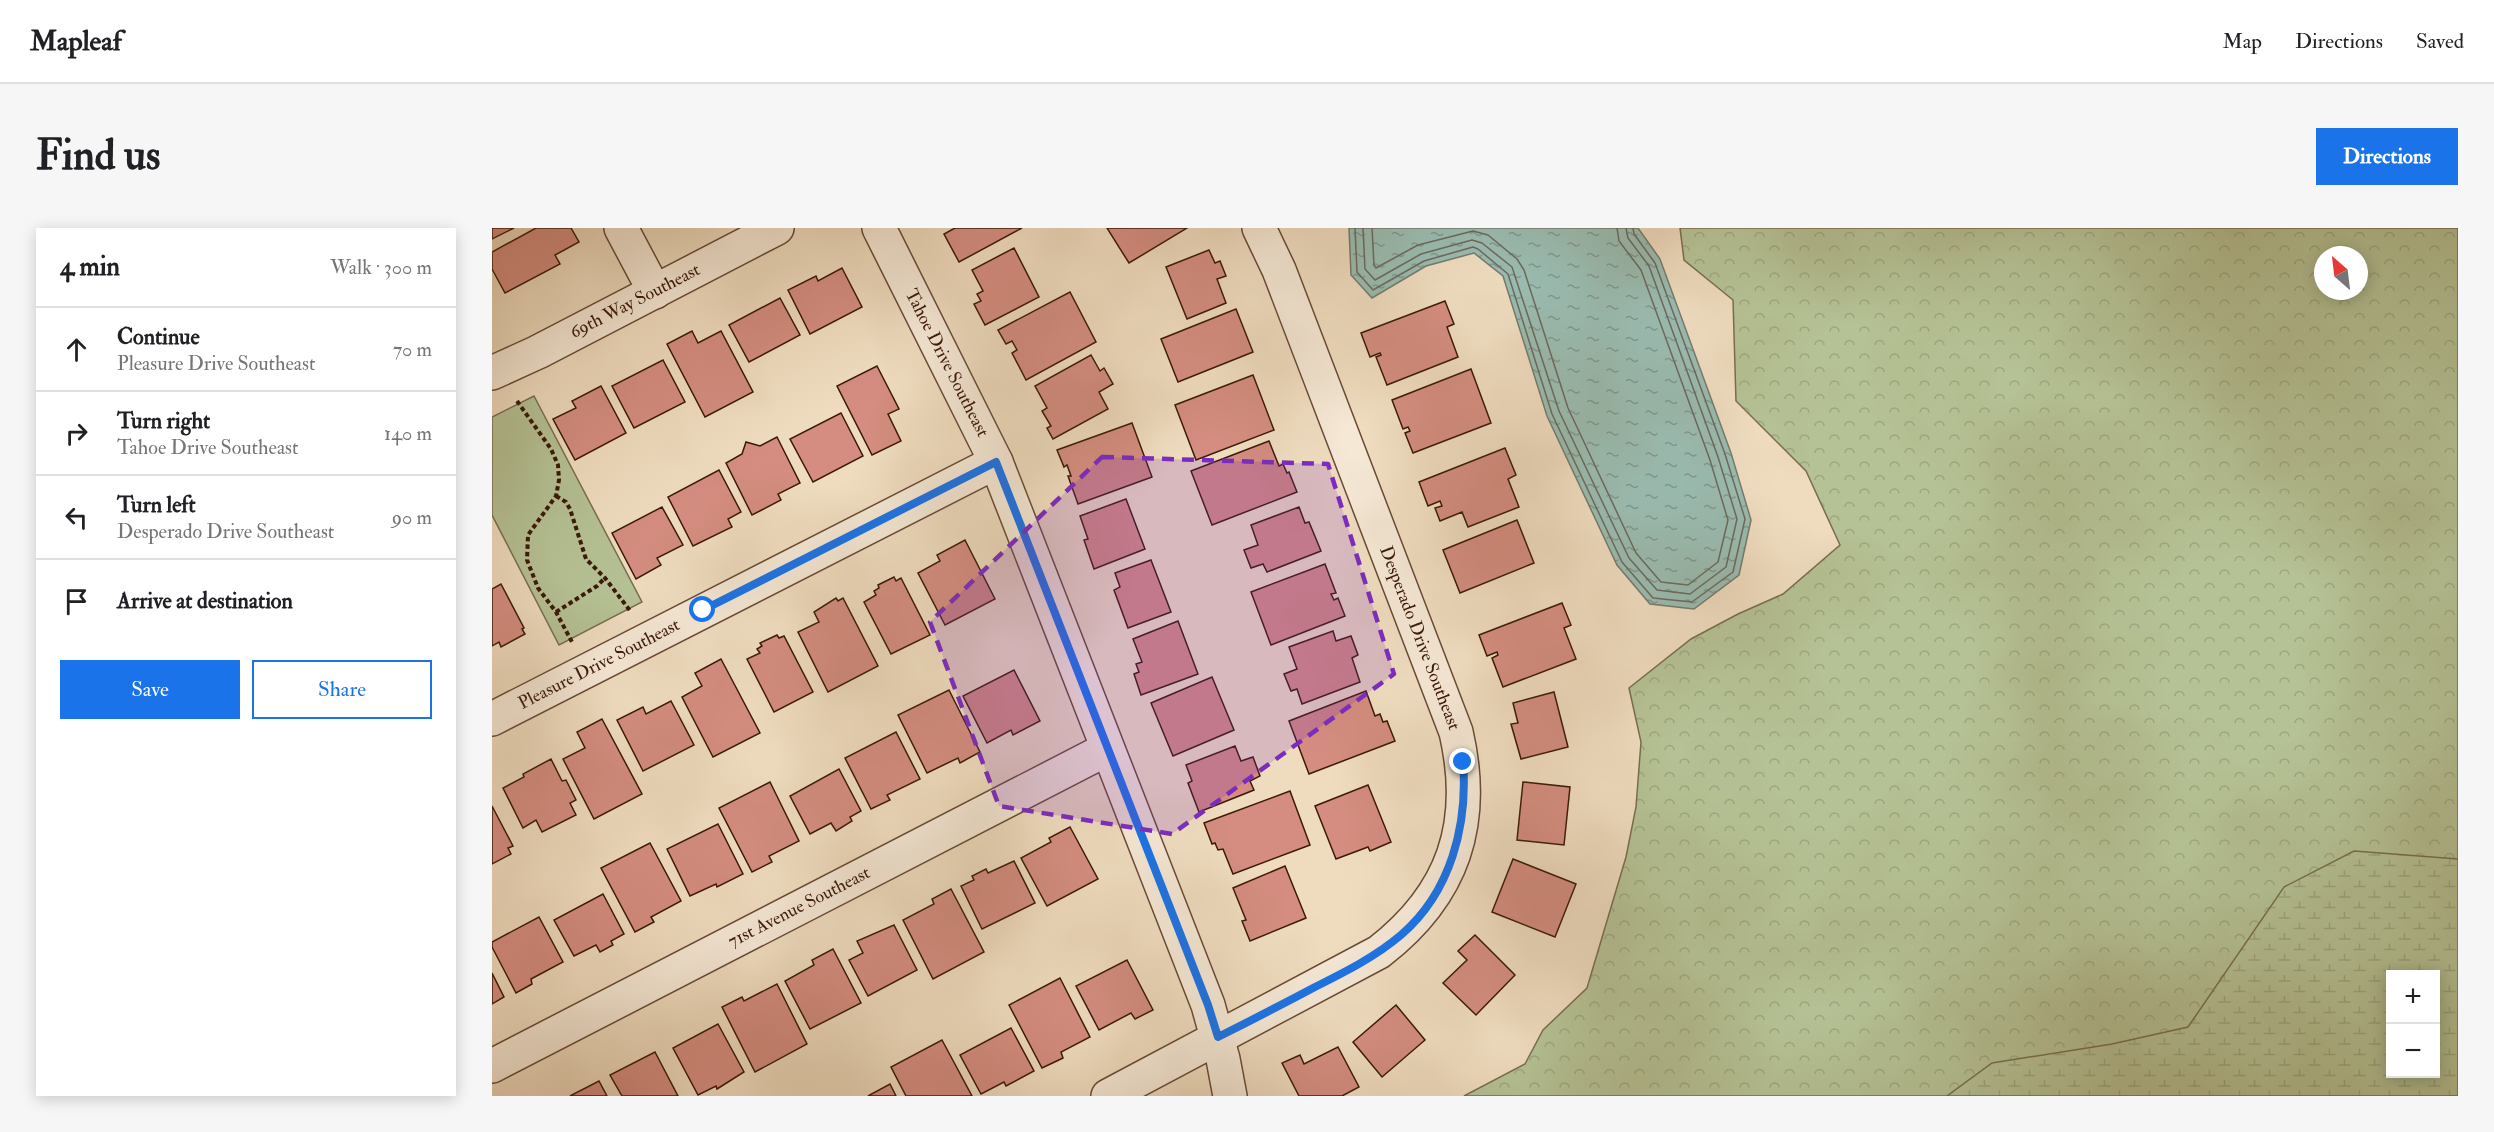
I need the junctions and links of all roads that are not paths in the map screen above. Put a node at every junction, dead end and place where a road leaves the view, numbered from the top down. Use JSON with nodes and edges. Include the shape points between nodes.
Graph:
{"nodes":[{"id":1,"x":621,"y":228,"type":"edge"},
{"id":2,"x":777,"y":228,"type":"edge"},
{"id":3,"x":879,"y":228,"type":"edge"},
{"id":4,"x":1259,"y":228,"type":"edge"},
{"id":5,"x":655,"y":292,"type":"junction"},
{"id":6,"x":492,"y":373,"type":"edge"},
{"id":7,"x":996,"y":462,"type":"junction"},
{"id":8,"x":492,"y":719,"type":"edge"},
{"id":9,"x":1107,"y":749,"type":"junction"},
{"id":10,"x":1218,"y":1037,"type":"junction"},
{"id":11,"x":492,"y":1066,"type":"edge"},
{"id":12,"x":1108,"y":1096,"type":"edge"},
{"id":13,"x":1230,"y":1096,"type":"edge"}],
"edges":[{"from":1,"to":5,"type":"street"},
{"from":2,"to":5,"type":"street","name":"69th Way Southeast"},
{"from":3,"to":7,"type":"street","name":"Tahoe Drive Southeast"},
{"from":4,"to":10,"type":"street","name":"Desperado Drive Southeast","via":[[1456,732],[1463,762],[1464,811],[1451,863],[1421,912],[1402,934],[1346,971]]},
{"from":5,"to":6,"type":"street","name":"69th Way Southeast"},
{"from":7,"to":8,"type":"street","name":"Pleasure Drive Southeast"},
{"from":7,"to":9,"type":"street","name":"Tahoe Drive Southeast"},
{"from":9,"to":10,"type":"street","name":"Tahoe Drive Southeast"},
{"from":9,"to":11,"type":"street","name":"71st Avenue Southeast"},
{"from":10,"to":12,"type":"street","name":"Desperado Drive Southeast"},
{"from":10,"to":13,"type":"street","name":"Tahoe Drive Southeast"}]}
